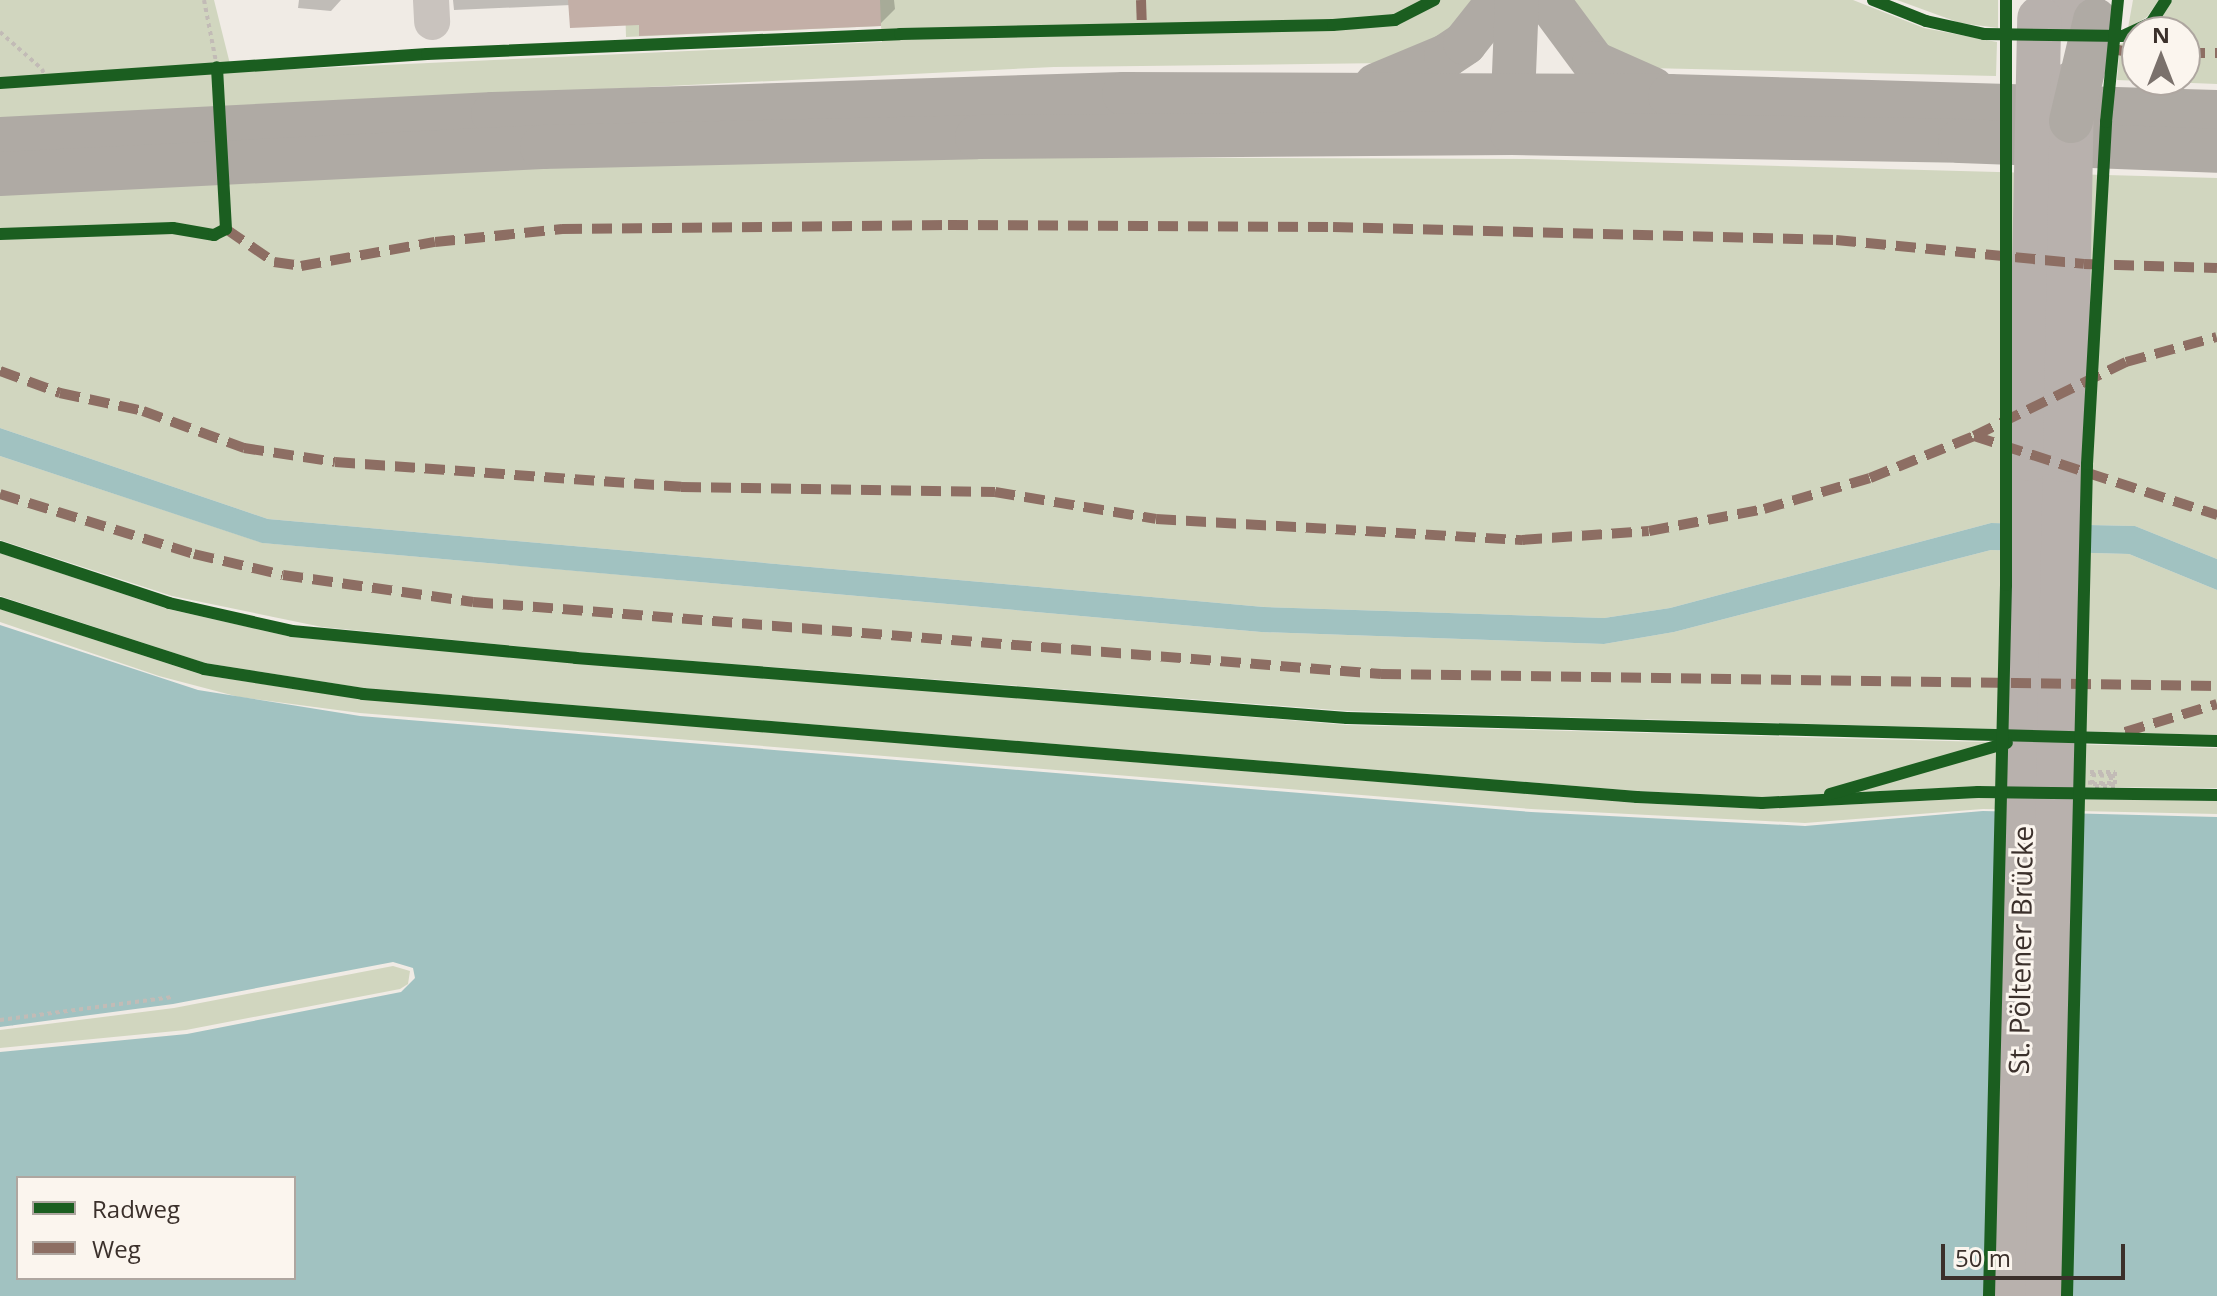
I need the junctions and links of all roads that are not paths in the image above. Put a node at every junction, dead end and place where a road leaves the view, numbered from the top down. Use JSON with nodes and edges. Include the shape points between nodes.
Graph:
{"nodes":[{"id":1,"x":1499,"y":0,"type":"edge"},
{"id":2,"x":1537,"y":0,"type":"edge"},
{"id":3,"x":2070,"y":10,"type":"edge"},
{"id":4,"x":1357,"y":93,"type":"junction"},
{"id":5,"x":1670,"y":96,"type":"junction"},
{"id":6,"x":2217,"y":112,"type":"edge"},
{"id":7,"x":1529,"y":114,"type":"junction"},
{"id":8,"x":2071,"y":121,"type":"joint"},
{"id":9,"x":1960,"y":122,"type":"junction"},
{"id":10,"x":0,"y":139,"type":"edge"},
{"id":11,"x":2217,"y":151,"type":"edge"},
{"id":12,"x":0,"y":174,"type":"edge"},
{"id":13,"x":2047,"y":460,"type":"junction"},
{"id":14,"x":2012,"y":1296,"type":"edge"},
{"id":15,"x":2047,"y":1296,"type":"edge"}],
"edges":[{"from":1,"to":4,"type":"highway","via":[[1465,43],[1446,56]]},
{"from":2,"to":5,"type":"highway","via":[[1594,63]]},
{"from":2,"to":7,"type":"highway"},
{"from":3,"to":8,"type":"highway","bridge":true},
{"from":3,"to":13,"type":"main road","bridge":true},
{"from":4,"to":7,"type":"highway"},
{"from":4,"to":10,"type":"highway","via":[[802,102]]},
{"from":5,"to":7,"type":"highway"},
{"from":5,"to":9,"type":"highway"},
{"from":6,"to":9,"type":"highway"},
{"from":7,"to":9,"type":"highway"},
{"from":7,"to":12,"type":"highway","via":[[749,140]]},
{"from":8,"to":13,"type":"main road","bridge":true},
{"from":9,"to":11,"type":"highway"},
{"from":13,"to":14,"type":"main road","name":"St. Pöltener Brücke"},
{"from":13,"to":15,"type":"main road","name":"St. Pöltener Brücke"}]}
